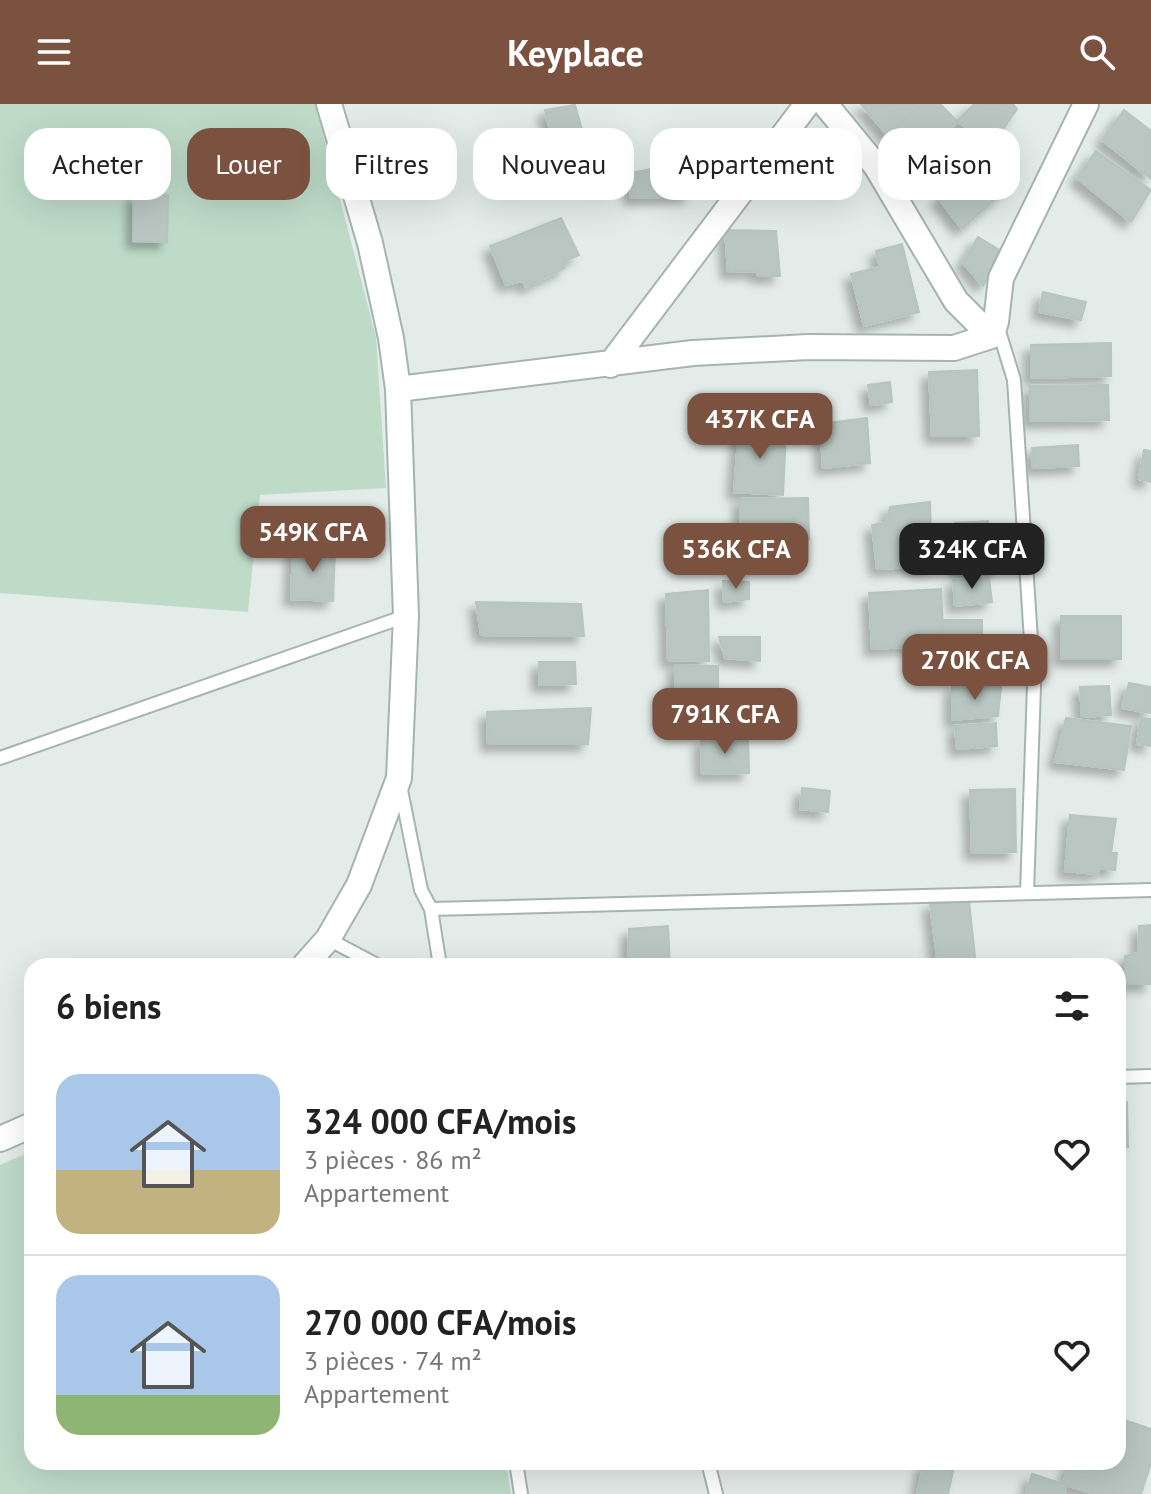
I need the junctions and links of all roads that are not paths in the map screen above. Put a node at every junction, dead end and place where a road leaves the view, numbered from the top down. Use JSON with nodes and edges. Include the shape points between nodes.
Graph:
{"nodes":[{"id":1,"x":329,"y":104,"type":"edge"},
{"id":2,"x":807,"y":104,"type":"edge"},
{"id":3,"x":825,"y":104,"type":"edge"},
{"id":4,"x":1086,"y":104,"type":"edge"},
{"id":5,"x":994,"y":329,"type":"junction"},
{"id":6,"x":610,"y":365,"type":"junction"},
{"id":7,"x":398,"y":389,"type":"junction"},
{"id":8,"x":406,"y":616,"type":"junction"},
{"id":9,"x":0,"y":758,"type":"edge"},
{"id":10,"x":399,"y":778,"type":"junction"},
{"id":11,"x":1151,"y":890,"type":"edge"},
{"id":12,"x":1027,"y":893,"type":"junction"},
{"id":13,"x":431,"y":909,"type":"junction"},
{"id":14,"x":328,"y":939,"type":"junction"},
{"id":15,"x":311,"y":958,"type":"edge"},
{"id":16,"x":364,"y":958,"type":"edge"},
{"id":17,"x":439,"y":958,"type":"edge"},
{"id":18,"x":1151,"y":1076,"type":"edge"},
{"id":19,"x":1126,"y":1077,"type":"edge"},
{"id":20,"x":24,"y":1128,"type":"edge"},
{"id":21,"x":0,"y":1139,"type":"edge"},
{"id":22,"x":517,"y":1470,"type":"edge"},
{"id":23,"x":710,"y":1470,"type":"edge"},
{"id":24,"x":521,"y":1494,"type":"edge"},
{"id":25,"x":716,"y":1494,"type":"edge"}],
"edges":[{"from":1,"to":7,"type":"street","via":[[370,243]]},
{"from":2,"to":6,"type":"street"},
{"from":3,"to":5,"type":"street","via":[[876,166],[956,301]]},
{"from":4,"to":5,"type":"street","via":[[1001,278]]},
{"from":5,"to":6,"type":"street","via":[[954,348],[808,347],[693,353]]},
{"from":5,"to":12,"type":"lane","via":[[1014,380],[1034,686]]},
{"from":6,"to":7,"type":"street"},
{"from":7,"to":8,"type":"street"},
{"from":8,"to":9,"type":"lane"},
{"from":8,"to":10,"type":"street"},
{"from":10,"to":13,"type":"lane","via":[[421,890]]},
{"from":10,"to":14,"type":"street","via":[[359,885]]},
{"from":11,"to":12,"type":"lane"},
{"from":12,"to":13,"type":"lane"},
{"from":13,"to":17,"type":"lane"},
{"from":14,"to":15,"type":"street"},
{"from":14,"to":16,"type":"lane"},
{"from":18,"to":19,"type":"lane"},
{"from":20,"to":21,"type":"street"},
{"from":22,"to":24,"type":"lane"},
{"from":23,"to":25,"type":"lane"}]}
